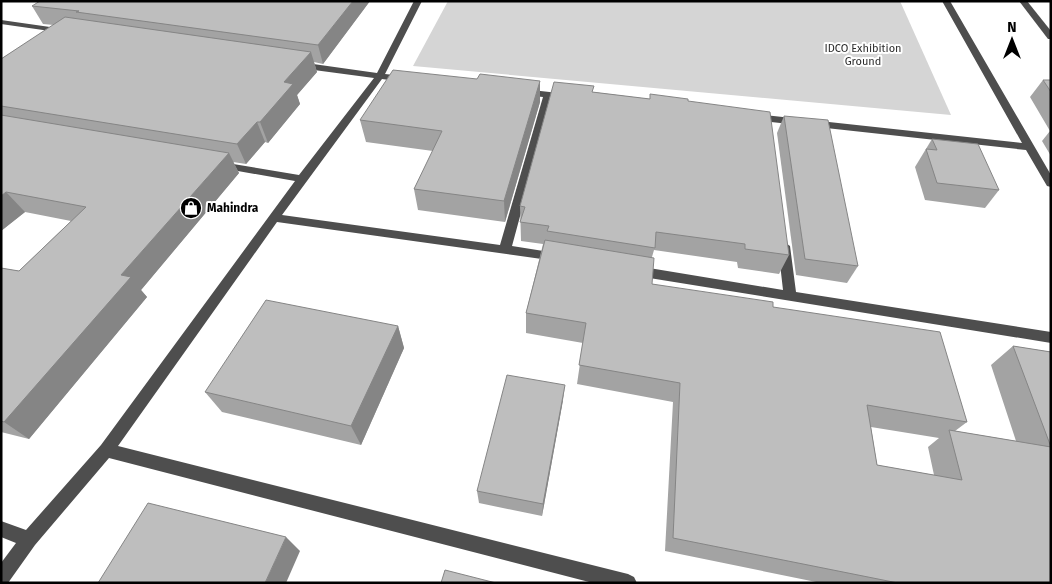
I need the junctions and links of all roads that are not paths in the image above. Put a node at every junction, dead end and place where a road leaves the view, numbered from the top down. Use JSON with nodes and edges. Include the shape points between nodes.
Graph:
{"nodes":[{"id":1,"x":418,"y":1,"type":"edge"},
{"id":2,"x":946,"y":1,"type":"edge"},
{"id":3,"x":1023,"y":1,"type":"edge"},
{"id":4,"x":1,"y":22,"type":"edge"},
{"id":5,"x":70,"y":32,"type":"edge"},
{"id":6,"x":1051,"y":37,"type":"edge"},
{"id":7,"x":285,"y":63,"type":"edge"},
{"id":8,"x":380,"y":76,"type":"junction"},
{"id":9,"x":410,"y":80,"type":"edge"},
{"id":10,"x":508,"y":90,"type":"edge"},
{"id":11,"x":548,"y":95,"type":"junction"},
{"id":12,"x":577,"y":98,"type":"edge"},
{"id":13,"x":740,"y":116,"type":"edge"},
{"id":14,"x":1029,"y":147,"type":"junction"},
{"id":15,"x":215,"y":164,"type":"edge"},
{"id":16,"x":302,"y":179,"type":"junction"},
{"id":17,"x":1051,"y":184,"type":"edge"},
{"id":18,"x":276,"y":218,"type":"junction"},
{"id":19,"x":783,"y":237,"type":"edge"},
{"id":20,"x":505,"y":249,"type":"junction"},
{"id":21,"x":564,"y":258,"type":"edge"},
{"id":22,"x":623,"y":268,"type":"edge"},
{"id":23,"x":790,"y":296,"type":"junction"},
{"id":24,"x":1051,"y":338,"type":"edge"},
{"id":25,"x":106,"y":450,"type":"junction"},
{"id":26,"x":1,"y":529,"type":"edge"},
{"id":27,"x":29,"y":539,"type":"junction"},
{"id":28,"x":1,"y":578,"type":"edge"},
{"id":29,"x":628,"y":583,"type":"edge"}],
"edges":[{"from":1,"to":8,"type":"street"},
{"from":2,"to":14,"type":"street"},
{"from":3,"to":6,"type":"street"},
{"from":4,"to":5,"type":"street"},
{"from":7,"to":8,"type":"street"},
{"from":8,"to":9,"type":"street"},
{"from":8,"to":16,"type":"street"},
{"from":10,"to":11,"type":"street"},
{"from":11,"to":12,"type":"street"},
{"from":11,"to":20,"type":"street"},
{"from":13,"to":14,"type":"street","via":[[770,124]]},
{"from":14,"to":17,"type":"street"},
{"from":15,"to":16,"type":"street"},
{"from":16,"to":18,"type":"street"},
{"from":18,"to":20,"type":"street"},
{"from":18,"to":25,"type":"street"},
{"from":19,"to":23,"type":"street"},
{"from":20,"to":21,"type":"street"},
{"from":22,"to":23,"type":"street"},
{"from":23,"to":24,"type":"street"},
{"from":25,"to":27,"type":"street"},
{"from":25,"to":29,"type":"street"},
{"from":26,"to":27,"type":"street"},
{"from":27,"to":28,"type":"street"}]}
